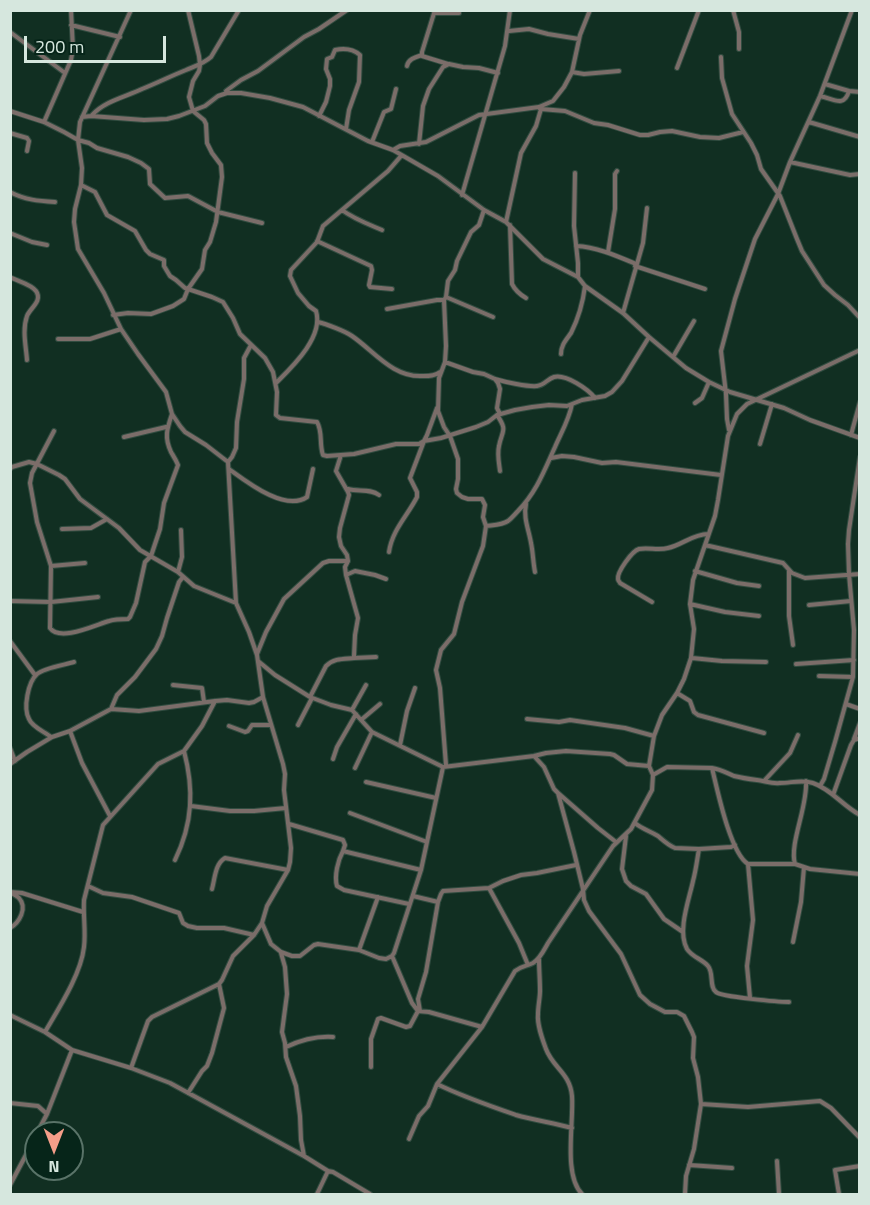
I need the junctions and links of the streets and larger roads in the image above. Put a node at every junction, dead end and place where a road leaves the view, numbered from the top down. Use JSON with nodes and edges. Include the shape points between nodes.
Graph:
{"nodes":[{"id":1,"x":70,"y":10,"type":"edge"},
{"id":2,"x":131,"y":10,"type":"edge"},
{"id":3,"x":188,"y":10,"type":"edge"},
{"id":4,"x":239,"y":10,"type":"edge"},
{"id":5,"x":347,"y":10,"type":"edge"},
{"id":6,"x":510,"y":10,"type":"edge"},
{"id":7,"x":590,"y":10,"type":"edge"},
{"id":8,"x":699,"y":10,"type":"edge"},
{"id":9,"x":733,"y":10,"type":"edge"},
{"id":10,"x":852,"y":10,"type":"edge"},
{"id":11,"x":435,"y":12,"type":"edge"},
{"id":12,"x":459,"y":13,"type":"dead end"},
{"id":13,"x":71,"y":25,"type":"junction"},
{"id":14,"x":508,"y":31,"type":"junction"},
{"id":15,"x":10,"y":32,"type":"edge"},
{"id":16,"x":120,"y":37,"type":"junction"},
{"id":17,"x":579,"y":39,"type":"junction"},
{"id":18,"x":739,"y":49,"type":"dead end"},
{"id":19,"x":422,"y":55,"type":"junction"},
{"id":20,"x":721,"y":57,"type":"dead end"},
{"id":21,"x":449,"y":64,"type":"junction"},
{"id":22,"x":200,"y":66,"type":"junction"},
{"id":23,"x":407,"y":66,"type":"dead end"},
{"id":24,"x":676,"y":68,"type":"dead end"},
{"id":25,"x":619,"y":71,"type":"dead end"},
{"id":26,"x":572,"y":72,"type":"junction"},
{"id":27,"x":65,"y":73,"type":"junction"},
{"id":28,"x":498,"y":73,"type":"junction"},
{"id":29,"x":825,"y":84,"type":"junction"},
{"id":30,"x":396,"y":89,"type":"dead end"},
{"id":31,"x":849,"y":91,"type":"junction"},
{"id":32,"x":860,"y":92,"type":"edge"},
{"id":33,"x":218,"y":96,"type":"junction"},
{"id":34,"x":820,"y":96,"type":"junction"},
{"id":35,"x":540,"y":108,"type":"junction"},
{"id":36,"x":10,"y":111,"type":"edge"},
{"id":37,"x":193,"y":111,"type":"junction"},
{"id":38,"x":486,"y":114,"type":"junction"},
{"id":39,"x":91,"y":116,"type":"junction"},
{"id":40,"x":320,"y":116,"type":"junction"},
{"id":41,"x":81,"y":117,"type":"junction"},
{"id":42,"x":44,"y":122,"type":"junction"},
{"id":43,"x":809,"y":122,"type":"junction"},
{"id":44,"x":346,"y":129,"type":"junction"},
{"id":45,"x":75,"y":131,"type":"junction"},
{"id":46,"x":64,"y":132,"type":"junction"},
{"id":47,"x":743,"y":132,"type":"junction"},
{"id":48,"x":10,"y":133,"type":"edge"},
{"id":49,"x":860,"y":137,"type":"edge"},
{"id":50,"x":78,"y":140,"type":"junction"},
{"id":51,"x":372,"y":142,"type":"junction"},
{"id":52,"x":418,"y":144,"type":"junction"},
{"id":53,"x":393,"y":150,"type":"junction"},
{"id":54,"x":27,"y":151,"type":"dead end"},
{"id":55,"x":401,"y":156,"type":"junction"},
{"id":56,"x":790,"y":162,"type":"junction"},
{"id":57,"x":617,"y":171,"type":"dead end"},
{"id":58,"x":575,"y":173,"type":"dead end"},
{"id":59,"x":860,"y":174,"type":"edge"},
{"id":60,"x":81,"y":185,"type":"junction"},
{"id":61,"x":10,"y":192,"type":"edge"},
{"id":62,"x":778,"y":194,"type":"junction"},
{"id":63,"x":462,"y":195,"type":"junction"},
{"id":64,"x":55,"y":202,"type":"dead end"},
{"id":65,"x":647,"y":208,"type":"dead end"},
{"id":66,"x":342,"y":210,"type":"junction"},
{"id":67,"x":484,"y":210,"type":"junction"},
{"id":68,"x":218,"y":212,"type":"junction"},
{"id":69,"x":262,"y":223,"type":"dead end"},
{"id":70,"x":508,"y":223,"type":"junction"},
{"id":71,"x":382,"y":230,"type":"dead end"},
{"id":72,"x":10,"y":233,"type":"edge"},
{"id":73,"x":317,"y":241,"type":"junction"},
{"id":74,"x":47,"y":244,"type":"dead end"},
{"id":75,"x":576,"y":246,"type":"junction"},
{"id":76,"x":608,"y":252,"type":"junction"},
{"id":77,"x":636,"y":265,"type":"junction"},
{"id":78,"x":10,"y":277,"type":"edge"},
{"id":79,"x":578,"y":278,"type":"junction"},
{"id":80,"x":585,"y":286,"type":"junction"},
{"id":81,"x":705,"y":288,"type":"dead end"},
{"id":82,"x":188,"y":289,"type":"junction"},
{"id":83,"x":392,"y":290,"type":"dead end"},
{"id":84,"x":525,"y":298,"type":"dead end"},
{"id":85,"x":445,"y":299,"type":"junction"},
{"id":86,"x":387,"y":309,"type":"dead end"},
{"id":87,"x":623,"y":313,"type":"junction"},
{"id":88,"x":114,"y":315,"type":"junction"},
{"id":89,"x":493,"y":317,"type":"dead end"},
{"id":90,"x":860,"y":318,"type":"edge"},
{"id":91,"x":694,"y":321,"type":"dead end"},
{"id":92,"x":318,"y":322,"type":"junction"},
{"id":93,"x":121,"y":329,"type":"junction"},
{"id":94,"x":649,"y":338,"type":"junction"},
{"id":95,"x":58,"y":339,"type":"dead end"},
{"id":96,"x":251,"y":345,"type":"junction"},
{"id":97,"x":860,"y":350,"type":"edge"},
{"id":98,"x":561,"y":354,"type":"dead end"},
{"id":99,"x":672,"y":357,"type":"junction"},
{"id":100,"x":27,"y":360,"type":"dead end"},
{"id":101,"x":445,"y":362,"type":"junction"},
{"id":102,"x":441,"y":372,"type":"junction"},
{"id":103,"x":495,"y":379,"type":"junction"},
{"id":104,"x":709,"y":382,"type":"junction"},
{"id":105,"x":276,"y":383,"type":"junction"},
{"id":106,"x":726,"y":390,"type":"junction"},
{"id":107,"x":595,"y":398,"type":"junction"},
{"id":108,"x":756,"y":400,"type":"junction"},
{"id":109,"x":860,"y":402,"type":"edge"},
{"id":110,"x":695,"y":403,"type":"dead end"},
{"id":111,"x":572,"y":404,"type":"junction"},
{"id":112,"x":772,"y":404,"type":"junction"},
{"id":113,"x":438,"y":405,"type":"junction"},
{"id":114,"x":172,"y":414,"type":"junction"},
{"id":115,"x":498,"y":414,"type":"junction"},
{"id":116,"x":166,"y":427,"type":"junction"},
{"id":117,"x":729,"y":430,"type":"junction"},
{"id":118,"x":54,"y":431,"type":"dead end"},
{"id":119,"x":851,"y":435,"type":"junction"},
{"id":120,"x":450,"y":436,"type":"junction"},
{"id":121,"x":124,"y":437,"type":"dead end"},
{"id":122,"x":860,"y":438,"type":"edge"},
{"id":123,"x":424,"y":441,"type":"junction"},
{"id":124,"x":760,"y":444,"type":"dead end"},
{"id":125,"x":341,"y":455,"type":"junction"},
{"id":126,"x":551,"y":458,"type":"junction"},
{"id":127,"x":860,"y":458,"type":"edge"},
{"id":128,"x":228,"y":462,"type":"junction"},
{"id":129,"x":37,"y":464,"type":"junction"},
{"id":130,"x":10,"y":469,"type":"edge"},
{"id":131,"x":228,"y":469,"type":"junction"},
{"id":132,"x":313,"y":469,"type":"dead end"},
{"id":133,"x":500,"y":471,"type":"dead end"},
{"id":134,"x":721,"y":475,"type":"junction"},
{"id":135,"x":347,"y":488,"type":"junction"},
{"id":136,"x":379,"y":495,"type":"dead end"},
{"id":137,"x":527,"y":501,"type":"junction"},
{"id":138,"x":106,"y":519,"type":"junction"},
{"id":139,"x":486,"y":526,"type":"junction"},
{"id":140,"x":62,"y":529,"type":"dead end"},
{"id":141,"x":181,"y":530,"type":"dead end"},
{"id":142,"x":708,"y":534,"type":"junction"},
{"id":143,"x":705,"y":545,"type":"junction"},
{"id":144,"x":389,"y":552,"type":"dead end"},
{"id":145,"x":151,"y":556,"type":"junction"},
{"id":146,"x":348,"y":561,"type":"junction"},
{"id":147,"x":85,"y":563,"type":"dead end"},
{"id":148,"x":51,"y":566,"type":"junction"},
{"id":149,"x":789,"y":569,"type":"junction"},
{"id":150,"x":695,"y":571,"type":"junction"},
{"id":151,"x":178,"y":572,"type":"junction"},
{"id":152,"x":535,"y":572,"type":"dead end"},
{"id":153,"x":849,"y":574,"type":"junction"},
{"id":154,"x":860,"y":574,"type":"edge"},
{"id":155,"x":346,"y":575,"type":"junction"},
{"id":156,"x":183,"y":577,"type":"junction"},
{"id":157,"x":386,"y":579,"type":"dead end"},
{"id":158,"x":759,"y":586,"type":"dead end"},
{"id":159,"x":98,"y":597,"type":"dead end"},
{"id":160,"x":10,"y":601,"type":"edge"},
{"id":161,"x":851,"y":601,"type":"junction"},
{"id":162,"x":51,"y":602,"type":"junction"},
{"id":163,"x":652,"y":602,"type":"dead end"},
{"id":164,"x":236,"y":603,"type":"junction"},
{"id":165,"x":690,"y":604,"type":"junction"},
{"id":166,"x":809,"y":605,"type":"dead end"},
{"id":167,"x":759,"y":616,"type":"dead end"},
{"id":168,"x":10,"y":641,"type":"edge"},
{"id":169,"x":793,"y":645,"type":"dead end"},
{"id":170,"x":256,"y":655,"type":"junction"},
{"id":171,"x":376,"y":657,"type":"dead end"},
{"id":172,"x":354,"y":658,"type":"junction"},
{"id":173,"x":691,"y":658,"type":"junction"},
{"id":174,"x":257,"y":660,"type":"junction"},
{"id":175,"x":854,"y":660,"type":"junction"},
{"id":176,"x":74,"y":662,"type":"dead end"},
{"id":177,"x":766,"y":662,"type":"dead end"},
{"id":178,"x":796,"y":664,"type":"dead end"},
{"id":179,"x":35,"y":675,"type":"junction"},
{"id":180,"x":819,"y":676,"type":"dead end"},
{"id":181,"x":853,"y":677,"type":"junction"},
{"id":182,"x":174,"y":685,"type":"dead end"},
{"id":183,"x":366,"y":685,"type":"dead end"},
{"id":184,"x":415,"y":688,"type":"dead end"},
{"id":185,"x":677,"y":693,"type":"junction"},
{"id":186,"x":263,"y":697,"type":"junction"},
{"id":187,"x":311,"y":697,"type":"junction"},
{"id":188,"x":214,"y":701,"type":"junction"},
{"id":189,"x":204,"y":702,"type":"junction"},
{"id":190,"x":380,"y":704,"type":"dead end"},
{"id":191,"x":846,"y":704,"type":"junction"},
{"id":192,"x":111,"y":709,"type":"junction"},
{"id":193,"x":860,"y":709,"type":"edge"},
{"id":194,"x":352,"y":710,"type":"junction"},
{"id":195,"x":356,"y":714,"type":"junction"},
{"id":196,"x":527,"y":719,"type":"dead end"},
{"id":197,"x":361,"y":720,"type":"junction"},
{"id":198,"x":860,"y":723,"type":"edge"},
{"id":199,"x":271,"y":725,"type":"junction"},
{"id":200,"x":298,"y":725,"type":"dead end"},
{"id":201,"x":229,"y":726,"type":"dead end"},
{"id":202,"x":70,"y":730,"type":"junction"},
{"id":203,"x":372,"y":732,"type":"junction"},
{"id":204,"x":764,"y":733,"type":"dead end"},
{"id":205,"x":798,"y":735,"type":"dead end"},
{"id":206,"x":654,"y":736,"type":"junction"},
{"id":207,"x":52,"y":737,"type":"junction"},
{"id":208,"x":860,"y":738,"type":"edge"},
{"id":209,"x":854,"y":740,"type":"junction"},
{"id":210,"x":400,"y":745,"type":"junction"},
{"id":211,"x":10,"y":748,"type":"edge"},
{"id":212,"x":184,"y":751,"type":"junction"},
{"id":213,"x":534,"y":756,"type":"junction"},
{"id":214,"x":333,"y":759,"type":"dead end"},
{"id":215,"x":13,"y":763,"type":"edge"},
{"id":216,"x":445,"y":766,"type":"junction"},
{"id":217,"x":649,"y":766,"type":"junction"},
{"id":218,"x":355,"y":768,"type":"dead end"},
{"id":219,"x":712,"y":768,"type":"junction"},
{"id":220,"x":653,"y":775,"type":"junction"},
{"id":221,"x":764,"y":781,"type":"junction"},
{"id":222,"x":366,"y":782,"type":"dead end"},
{"id":223,"x":806,"y":782,"type":"junction"},
{"id":224,"x":820,"y":786,"type":"junction"},
{"id":225,"x":558,"y":793,"type":"junction"},
{"id":226,"x":833,"y":795,"type":"junction"},
{"id":227,"x":436,"y":798,"type":"junction"},
{"id":228,"x":191,"y":806,"type":"junction"},
{"id":229,"x":286,"y":808,"type":"junction"},
{"id":230,"x":350,"y":813,"type":"dead end"},
{"id":231,"x":860,"y":814,"type":"edge"},
{"id":232,"x":110,"y":816,"type":"junction"},
{"id":233,"x":635,"y":823,"type":"junction"},
{"id":234,"x":289,"y":824,"type":"junction"},
{"id":235,"x":626,"y":835,"type":"junction"},
{"id":236,"x":427,"y":842,"type":"junction"},
{"id":237,"x":616,"y":842,"type":"junction"},
{"id":238,"x":735,"y":845,"type":"junction"},
{"id":239,"x":699,"y":849,"type":"junction"},
{"id":240,"x":343,"y":851,"type":"junction"},
{"id":241,"x":176,"y":860,"type":"dead end"},
{"id":242,"x":748,"y":864,"type":"junction"},
{"id":243,"x":795,"y":864,"type":"junction"},
{"id":244,"x":576,"y":865,"type":"junction"},
{"id":245,"x":804,"y":867,"type":"junction"},
{"id":246,"x":288,"y":870,"type":"junction"},
{"id":247,"x":421,"y":870,"type":"junction"},
{"id":248,"x":860,"y":873,"type":"edge"},
{"id":249,"x":88,"y":886,"type":"junction"},
{"id":250,"x":489,"y":888,"type":"junction"},
{"id":251,"x":212,"y":889,"type":"dead end"},
{"id":252,"x":583,"y":890,"type":"junction"},
{"id":253,"x":10,"y":892,"type":"edge"},
{"id":254,"x":413,"y":896,"type":"junction"},
{"id":255,"x":378,"y":897,"type":"junction"},
{"id":256,"x":438,"y":902,"type":"junction"},
{"id":257,"x":409,"y":904,"type":"junction"},
{"id":258,"x":83,"y":912,"type":"junction"},
{"id":259,"x":262,"y":923,"type":"junction"},
{"id":260,"x":10,"y":928,"type":"edge"},
{"id":261,"x":684,"y":933,"type":"junction"},
{"id":262,"x":254,"y":935,"type":"junction"},
{"id":263,"x":793,"y":942,"type":"dead end"},
{"id":264,"x":358,"y":950,"type":"junction"},
{"id":265,"x":281,"y":952,"type":"junction"},
{"id":266,"x":392,"y":956,"type":"junction"},
{"id":267,"x":539,"y":959,"type":"junction"},
{"id":268,"x":528,"y":965,"type":"junction"},
{"id":269,"x":219,"y":984,"type":"junction"},
{"id":270,"x":750,"y":998,"type":"junction"},
{"id":271,"x":789,"y":1002,"type":"dead end"},
{"id":272,"x":419,"y":1011,"type":"junction"},
{"id":273,"x":10,"y":1014,"type":"edge"},
{"id":274,"x":482,"y":1027,"type":"junction"},
{"id":275,"x":45,"y":1032,"type":"junction"},
{"id":276,"x":333,"y":1037,"type":"dead end"},
{"id":277,"x":286,"y":1047,"type":"junction"},
{"id":278,"x":72,"y":1050,"type":"junction"},
{"id":279,"x":371,"y":1067,"type":"dead end"},
{"id":280,"x":131,"y":1068,"type":"junction"},
{"id":281,"x":437,"y":1084,"type":"junction"},
{"id":282,"x":188,"y":1093,"type":"junction"},
{"id":283,"x":10,"y":1103,"type":"edge"},
{"id":284,"x":701,"y":1104,"type":"junction"},
{"id":285,"x":47,"y":1114,"type":"junction"},
{"id":286,"x":44,"y":1121,"type":"edge"},
{"id":287,"x":572,"y":1128,"type":"junction"},
{"id":288,"x":860,"y":1138,"type":"edge"},
{"id":289,"x":409,"y":1139,"type":"dead end"},
{"id":290,"x":304,"y":1156,"type":"junction"},
{"id":291,"x":24,"y":1159,"type":"edge"},
{"id":292,"x":777,"y":1161,"type":"dead end"},
{"id":293,"x":690,"y":1165,"type":"junction"},
{"id":294,"x":860,"y":1166,"type":"edge"},
{"id":295,"x":732,"y":1168,"type":"dead end"},
{"id":296,"x":328,"y":1171,"type":"junction"},
{"id":297,"x":10,"y":1185,"type":"edge"},
{"id":298,"x":317,"y":1194,"type":"edge"},
{"id":299,"x":370,"y":1194,"type":"edge"},
{"id":300,"x":582,"y":1194,"type":"edge"},
{"id":301,"x":685,"y":1194,"type":"edge"},
{"id":302,"x":779,"y":1194,"type":"edge"},
{"id":303,"x":839,"y":1194,"type":"edge"}],
"edges":[{"from":1,"to":13,"type":"street"},
{"from":2,"to":16,"type":"street"},
{"from":3,"to":22,"type":"street"},
{"from":4,"to":22,"type":"street","via":[[211,57]]},
{"from":5,"to":33,"type":"street"},
{"from":6,"to":14,"type":"street"},
{"from":7,"to":17,"type":"street"},
{"from":8,"to":24,"type":"street"},
{"from":9,"to":18,"type":"street"},
{"from":10,"to":29,"type":"street"},
{"from":11,"to":12,"type":"street"},
{"from":11,"to":19,"type":"street"},
{"from":13,"to":16,"type":"street"},
{"from":13,"to":27,"type":"street","via":[[73,49]]},
{"from":14,"to":17,"type":"street","via":[[529,29]]},
{"from":14,"to":28,"type":"street"},
{"from":15,"to":27,"type":"street"},
{"from":16,"to":41,"type":"street"},
{"from":17,"to":26,"type":"street"},
{"from":19,"to":21,"type":"street"},
{"from":19,"to":23,"type":"street","via":[[412,58]]},
{"from":20,"to":47,"type":"street","via":[[727,99]]},
{"from":21,"to":28,"type":"street"},
{"from":21,"to":52,"type":"street","via":[[441,69],[429,89]]},
{"from":22,"to":37,"type":"street","via":[[189,94]]},
{"from":22,"to":39,"type":"street","via":[[111,102]]},
{"from":25,"to":26,"type":"street"},
{"from":26,"to":35,"type":"street","via":[[559,95]]},
{"from":27,"to":42,"type":"street"},
{"from":28,"to":38,"type":"street"},
{"from":29,"to":31,"type":"street"},
{"from":29,"to":34,"type":"street"},
{"from":30,"to":51,"type":"street","via":[[391,109],[384,112]]},
{"from":31,"to":32,"type":"street"},
{"from":31,"to":34,"type":"street","via":[[847,99],[840,101]]},
{"from":33,"to":37,"type":"street"},
{"from":33,"to":40,"type":"street","via":[[241,93],[270,98]]},
{"from":34,"to":43,"type":"street"},
{"from":35,"to":38,"type":"street"},
{"from":35,"to":47,"type":"street","via":[[565,111],[640,135],[672,131],[719,138]]},
{"from":35,"to":70,"type":"street","via":[[536,126],[521,153]]},
{"from":36,"to":42,"type":"street"},
{"from":37,"to":39,"type":"street","via":[[159,120]]},
{"from":37,"to":68,"type":"street","via":[[204,120],[207,143],[221,165]]},
{"from":38,"to":52,"type":"street"},
{"from":38,"to":63,"type":"street"},
{"from":39,"to":41,"type":"street"},
{"from":40,"to":44,"type":"street"},
{"from":40,"to":44,"type":"street","via":[[330,86],[327,59],[339,49],[356,51],[360,55],[360,76]]},
{"from":41,"to":45,"type":"street"},
{"from":42,"to":46,"type":"street"},
{"from":43,"to":49,"type":"street"},
{"from":43,"to":56,"type":"street"},
{"from":44,"to":51,"type":"street"},
{"from":45,"to":46,"type":"street"},
{"from":45,"to":50,"type":"street"},
{"from":46,"to":50,"type":"street"},
{"from":47,"to":62,"type":"street"},
{"from":48,"to":54,"type":"street","via":[[27,138]]},
{"from":50,"to":60,"type":"street"},
{"from":50,"to":68,"type":"street","via":[[141,163],[149,170],[150,184],[165,198],[188,196]]},
{"from":51,"to":53,"type":"street"},
{"from":52,"to":53,"type":"street"},
{"from":53,"to":55,"type":"street"},
{"from":55,"to":63,"type":"street","via":[[438,176]]},
{"from":55,"to":66,"type":"street"},
{"from":56,"to":59,"type":"street"},
{"from":56,"to":62,"type":"street"},
{"from":57,"to":76,"type":"street"},
{"from":58,"to":75,"type":"street"},
{"from":60,"to":82,"type":"street","via":[[95,192],[107,215],[135,231],[146,250],[164,260],[170,276]]},
{"from":60,"to":88,"type":"street","via":[[74,222],[78,249]]},
{"from":61,"to":64,"type":"street"},
{"from":62,"to":90,"type":"street","via":[[796,239],[824,285]]},
{"from":62,"to":106,"type":"street","via":[[755,239],[735,299],[722,351]]},
{"from":63,"to":67,"type":"street"},
{"from":65,"to":77,"type":"street"},
{"from":66,"to":71,"type":"street"},
{"from":66,"to":73,"type":"street","via":[[323,226]]},
{"from":67,"to":70,"type":"street"},
{"from":67,"to":85,"type":"street","via":[[457,261]]},
{"from":68,"to":69,"type":"street"},
{"from":68,"to":82,"type":"street","via":[[202,269]]},
{"from":70,"to":79,"type":"street","via":[[543,259]]},
{"from":70,"to":84,"type":"street","via":[[512,284]]},
{"from":72,"to":74,"type":"street"},
{"from":73,"to":83,"type":"street","via":[[371,266],[370,287]]},
{"from":73,"to":92,"type":"street","via":[[290,276],[298,293],[316,311]]},
{"from":75,"to":76,"type":"street"},
{"from":75,"to":79,"type":"street"},
{"from":76,"to":77,"type":"street"},
{"from":77,"to":81,"type":"street"},
{"from":77,"to":87,"type":"street"},
{"from":78,"to":100,"type":"street","via":[[38,294],[27,315]]},
{"from":79,"to":80,"type":"street"},
{"from":80,"to":87,"type":"street"},
{"from":80,"to":98,"type":"street","via":[[579,313]]},
{"from":82,"to":88,"type":"street","via":[[184,299],[160,312]]},
{"from":82,"to":96,"type":"street","via":[[223,302],[240,334]]},
{"from":85,"to":86,"type":"street"},
{"from":85,"to":89,"type":"street"},
{"from":85,"to":101,"type":"street"},
{"from":87,"to":94,"type":"street"},
{"from":88,"to":93,"type":"street"},
{"from":91,"to":99,"type":"street"},
{"from":92,"to":102,"type":"street","via":[[348,334],[403,374],[429,376]]},
{"from":92,"to":105,"type":"street","via":[[304,354]]},
{"from":93,"to":95,"type":"street","via":[[90,339]]},
{"from":93,"to":114,"type":"street","via":[[166,392]]},
{"from":94,"to":99,"type":"street"},
{"from":94,"to":107,"type":"street","via":[[622,381],[612,392]]},
{"from":96,"to":105,"type":"street","via":[[265,358]]},
{"from":96,"to":128,"type":"street","via":[[244,358],[236,448]]},
{"from":97,"to":108,"type":"street"},
{"from":99,"to":104,"type":"street"},
{"from":101,"to":102,"type":"street"},
{"from":101,"to":103,"type":"street"},
{"from":102,"to":113,"type":"street"},
{"from":103,"to":107,"type":"street","via":[[536,386],[557,376],[580,384]]},
{"from":103,"to":115,"type":"street","via":[[500,389]]},
{"from":104,"to":106,"type":"street"},
{"from":104,"to":110,"type":"street","via":[[702,399]]},
{"from":105,"to":125,"type":"street","via":[[277,416],[317,422],[323,455]]},
{"from":106,"to":108,"type":"street"},
{"from":106,"to":117,"type":"street"},
{"from":107,"to":111,"type":"street"},
{"from":108,"to":112,"type":"street"},
{"from":108,"to":117,"type":"street","via":[[737,414]]},
{"from":109,"to":119,"type":"street"},
{"from":111,"to":115,"type":"street"},
{"from":111,"to":126,"type":"street"},
{"from":112,"to":119,"type":"street"},
{"from":112,"to":124,"type":"street"},
{"from":113,"to":120,"type":"street"},
{"from":113,"to":123,"type":"street"},
{"from":114,"to":116,"type":"street"},
{"from":114,"to":128,"type":"street","via":[[185,432]]},
{"from":115,"to":120,"type":"street","via":[[489,422]]},
{"from":115,"to":133,"type":"street","via":[[504,426],[498,448]]},
{"from":116,"to":121,"type":"street"},
{"from":116,"to":145,"type":"street","via":[[169,447],[178,465]]},
{"from":117,"to":134,"type":"street"},
{"from":118,"to":129,"type":"street"},
{"from":119,"to":122,"type":"street"},
{"from":120,"to":123,"type":"street"},
{"from":120,"to":139,"type":"street","via":[[458,459],[457,493],[484,501]]},
{"from":123,"to":125,"type":"street"},
{"from":123,"to":144,"type":"street","via":[[410,478],[417,497],[394,533]]},
{"from":125,"to":135,"type":"street","via":[[336,471]]},
{"from":126,"to":134,"type":"street","via":[[574,456],[602,463]]},
{"from":126,"to":137,"type":"street"},
{"from":127,"to":153,"type":"street","via":[[849,530]]},
{"from":128,"to":131,"type":"street"},
{"from":129,"to":130,"type":"street","via":[[29,462]]},
{"from":129,"to":138,"type":"street","via":[[65,479],[80,499]]},
{"from":129,"to":148,"type":"street","via":[[30,483]]},
{"from":131,"to":132,"type":"street","via":[[284,501],[307,497]]},
{"from":131,"to":164,"type":"street"},
{"from":134,"to":142,"type":"street"},
{"from":135,"to":136,"type":"street","via":[[371,490]]},
{"from":135,"to":146,"type":"street","via":[[349,495],[339,537]]},
{"from":137,"to":139,"type":"street","via":[[508,521]]},
{"from":137,"to":152,"type":"street","via":[[524,511]]},
{"from":138,"to":140,"type":"street","via":[[91,528]]},
{"from":138,"to":145,"type":"street"},
{"from":139,"to":216,"type":"street","via":[[454,634],[443,646],[436,670]]},
{"from":141,"to":151,"type":"street"},
{"from":142,"to":143,"type":"street"},
{"from":142,"to":163,"type":"street","via":[[670,548],[639,549],[627,560],[618,581]]},
{"from":143,"to":149,"type":"street","via":[[783,563]]},
{"from":143,"to":150,"type":"street"},
{"from":145,"to":151,"type":"street"},
{"from":145,"to":162,"type":"street","via":[[145,562],[136,603],[128,619],[71,633],[55,633],[50,628]]},
{"from":146,"to":155,"type":"street"},
{"from":146,"to":170,"type":"street","via":[[323,563],[284,599]]},
{"from":147,"to":148,"type":"street"},
{"from":148,"to":162,"type":"street"},
{"from":149,"to":153,"type":"street","via":[[805,578]]},
{"from":149,"to":169,"type":"street"},
{"from":150,"to":158,"type":"street"},
{"from":150,"to":165,"type":"street"},
{"from":151,"to":156,"type":"street"},
{"from":153,"to":154,"type":"street"},
{"from":153,"to":161,"type":"street"},
{"from":155,"to":157,"type":"street","via":[[355,571]]},
{"from":155,"to":172,"type":"street","via":[[358,618]]},
{"from":156,"to":164,"type":"street","via":[[194,586]]},
{"from":156,"to":192,"type":"street","via":[[156,649],[117,695]]},
{"from":159,"to":162,"type":"street"},
{"from":160,"to":162,"type":"street"},
{"from":161,"to":166,"type":"street"},
{"from":161,"to":175,"type":"street"},
{"from":164,"to":170,"type":"street"},
{"from":165,"to":167,"type":"street"},
{"from":165,"to":173,"type":"street","via":[[694,628]]},
{"from":168,"to":179,"type":"street"},
{"from":170,"to":174,"type":"street"},
{"from":171,"to":172,"type":"street"},
{"from":172,"to":187,"type":"street","via":[[330,662]]},
{"from":173,"to":177,"type":"street"},
{"from":173,"to":185,"type":"street"},
{"from":174,"to":186,"type":"street"},
{"from":174,"to":187,"type":"street"},
{"from":175,"to":178,"type":"street"},
{"from":175,"to":181,"type":"street"},
{"from":176,"to":179,"type":"street"},
{"from":179,"to":207,"type":"street","via":[[26,701],[28,718]]},
{"from":180,"to":181,"type":"street"},
{"from":181,"to":191,"type":"street"},
{"from":182,"to":189,"type":"street","via":[[202,688]]},
{"from":183,"to":194,"type":"street"},
{"from":184,"to":210,"type":"street"},
{"from":185,"to":204,"type":"street","via":[[690,701],[698,716]]},
{"from":185,"to":206,"type":"street"},
{"from":186,"to":188,"type":"street","via":[[249,703]]},
{"from":186,"to":199,"type":"street"},
{"from":187,"to":194,"type":"street"},
{"from":187,"to":200,"type":"street"},
{"from":188,"to":189,"type":"street"},
{"from":188,"to":212,"type":"street"},
{"from":189,"to":192,"type":"street","via":[[139,711]]},
{"from":190,"to":197,"type":"street"},
{"from":191,"to":193,"type":"street"},
{"from":191,"to":224,"type":"street"},
{"from":192,"to":202,"type":"street"},
{"from":194,"to":195,"type":"street"},
{"from":195,"to":197,"type":"street"},
{"from":195,"to":214,"type":"street"},
{"from":196,"to":206,"type":"street","via":[[570,720]]},
{"from":197,"to":203,"type":"street"},
{"from":198,"to":209,"type":"street"},
{"from":199,"to":201,"type":"street","via":[[252,725],[245,732]]},
{"from":199,"to":229,"type":"street","via":[[285,774]]},
{"from":202,"to":207,"type":"street"},
{"from":202,"to":232,"type":"street","via":[[82,763]]},
{"from":203,"to":210,"type":"street"},
{"from":203,"to":218,"type":"street"},
{"from":205,"to":221,"type":"street","via":[[790,753]]},
{"from":206,"to":217,"type":"street"},
{"from":207,"to":215,"type":"street"},
{"from":208,"to":209,"type":"street"},
{"from":209,"to":226,"type":"street"},
{"from":210,"to":216,"type":"street"},
{"from":211,"to":215,"type":"street"},
{"from":212,"to":228,"type":"street","via":[[190,771]]},
{"from":212,"to":232,"type":"street","via":[[158,764]]},
{"from":213,"to":216,"type":"street"},
{"from":213,"to":217,"type":"street","via":[[566,751],[610,754],[627,764]]},
{"from":213,"to":225,"type":"street"},
{"from":216,"to":227,"type":"street"},
{"from":217,"to":220,"type":"street"},
{"from":219,"to":220,"type":"street","via":[[667,767]]},
{"from":219,"to":221,"type":"street"},
{"from":219,"to":238,"type":"street"},
{"from":220,"to":233,"type":"street","via":[[652,790]]},
{"from":221,"to":223,"type":"street"},
{"from":222,"to":227,"type":"street"},
{"from":223,"to":224,"type":"street"},
{"from":223,"to":243,"type":"street"},
{"from":224,"to":226,"type":"street"},
{"from":225,"to":237,"type":"street"},
{"from":225,"to":244,"type":"street"},
{"from":226,"to":231,"type":"street"},
{"from":227,"to":236,"type":"street"},
{"from":228,"to":229,"type":"street","via":[[230,811]]},
{"from":228,"to":241,"type":"street"},
{"from":229,"to":234,"type":"street"},
{"from":230,"to":236,"type":"street"},
{"from":232,"to":249,"type":"street","via":[[103,825]]},
{"from":233,"to":235,"type":"street"},
{"from":233,"to":239,"type":"street","via":[[671,847]]},
{"from":234,"to":240,"type":"street","via":[[343,840]]},
{"from":234,"to":246,"type":"street"},
{"from":235,"to":237,"type":"street"},
{"from":235,"to":261,"type":"street","via":[[622,869],[626,881],[646,894],[664,919]]},
{"from":236,"to":247,"type":"street"},
{"from":237,"to":252,"type":"street"},
{"from":238,"to":239,"type":"street"},
{"from":238,"to":242,"type":"street"},
{"from":239,"to":261,"type":"street"},
{"from":240,"to":247,"type":"street"},
{"from":240,"to":255,"type":"street","via":[[337,886]]},
{"from":242,"to":243,"type":"street"},
{"from":242,"to":270,"type":"street","via":[[753,920],[747,966]]},
{"from":243,"to":245,"type":"street"},
{"from":244,"to":250,"type":"street","via":[[521,875]]},
{"from":244,"to":252,"type":"street"},
{"from":245,"to":248,"type":"street"},
{"from":245,"to":263,"type":"street"},
{"from":246,"to":251,"type":"street","via":[[225,858],[217,867]]},
{"from":246,"to":259,"type":"street"},
{"from":247,"to":254,"type":"street"},
{"from":249,"to":258,"type":"street"},
{"from":249,"to":262,"type":"street","via":[[179,913],[188,926]]},
{"from":250,"to":256,"type":"street","via":[[444,891]]},
{"from":250,"to":268,"type":"street"},
{"from":252,"to":267,"type":"street"},
{"from":252,"to":284,"type":"street","via":[[589,911],[621,954],[639,995],[688,1021],[694,1037],[693,1058]]},
{"from":253,"to":258,"type":"street"},
{"from":253,"to":260,"type":"street","via":[[22,903],[20,918]]},
{"from":254,"to":256,"type":"street"},
{"from":254,"to":257,"type":"street"},
{"from":255,"to":257,"type":"street"},
{"from":255,"to":264,"type":"street"},
{"from":256,"to":272,"type":"street","via":[[418,999]]},
{"from":257,"to":266,"type":"street"},
{"from":258,"to":275,"type":"street","via":[[84,951],[66,996]]},
{"from":259,"to":262,"type":"street"},
{"from":259,"to":265,"type":"street","via":[[271,944]]},
{"from":261,"to":270,"type":"street","via":[[688,951],[710,968],[718,994]]},
{"from":262,"to":269,"type":"street","via":[[233,956]]},
{"from":264,"to":265,"type":"street","via":[[318,944],[300,956]]},
{"from":264,"to":266,"type":"street","via":[[379,958]]},
{"from":265,"to":277,"type":"street","via":[[287,994],[282,1032]]},
{"from":266,"to":272,"type":"street"},
{"from":267,"to":268,"type":"street"},
{"from":267,"to":287,"type":"street","via":[[539,1026],[548,1053],[569,1082]]},
{"from":268,"to":274,"type":"street","via":[[515,971]]},
{"from":269,"to":280,"type":"street","via":[[152,1017]]},
{"from":269,"to":282,"type":"street","via":[[224,1008],[212,1053]]},
{"from":270,"to":271,"type":"street"},
{"from":272,"to":274,"type":"street"},
{"from":272,"to":279,"type":"street","via":[[406,1027],[378,1019],[371,1039]]},
{"from":273,"to":275,"type":"street"},
{"from":274,"to":281,"type":"street"},
{"from":275,"to":278,"type":"street"},
{"from":276,"to":277,"type":"street","via":[[312,1038]]},
{"from":277,"to":290,"type":"street","via":[[296,1086]]},
{"from":278,"to":280,"type":"street"},
{"from":278,"to":285,"type":"street"},
{"from":280,"to":282,"type":"street"},
{"from":281,"to":287,"type":"street","via":[[481,1103]]},
{"from":281,"to":289,"type":"street"},
{"from":282,"to":290,"type":"street"},
{"from":283,"to":285,"type":"street","via":[[38,1106]]},
{"from":284,"to":288,"type":"street","via":[[748,1107],[820,1101]]},
{"from":284,"to":293,"type":"street"},
{"from":285,"to":286,"type":"street"},
{"from":287,"to":300,"type":"street","via":[[571,1159]]},
{"from":290,"to":296,"type":"street"},
{"from":291,"to":297,"type":"street"},
{"from":292,"to":302,"type":"street"},
{"from":293,"to":295,"type":"street"},
{"from":293,"to":301,"type":"street"},
{"from":294,"to":303,"type":"street","via":[[836,1170]]},
{"from":296,"to":298,"type":"street"},
{"from":296,"to":299,"type":"street"}]}
